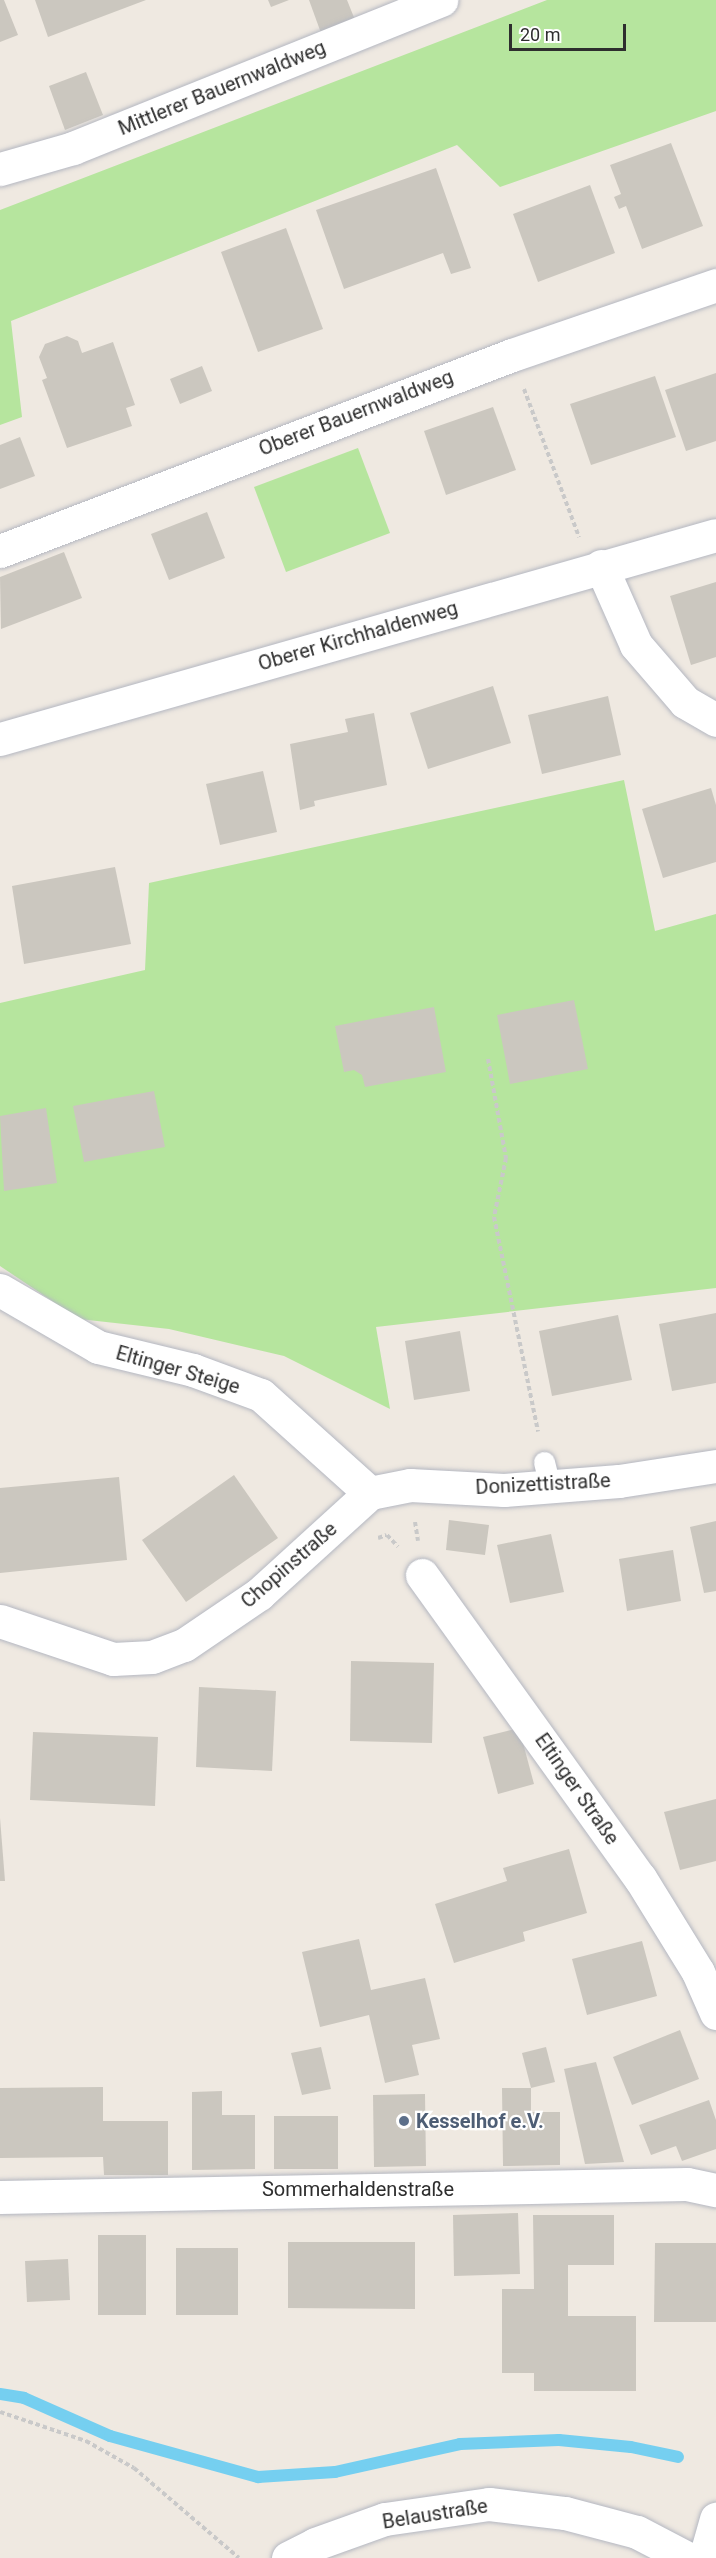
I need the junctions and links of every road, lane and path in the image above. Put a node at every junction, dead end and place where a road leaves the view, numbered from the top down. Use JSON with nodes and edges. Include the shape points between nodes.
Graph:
{"nodes":[{"id":1,"x":441,"y":0,"type":"edge"},
{"id":2,"x":0,"y":169,"type":"edge"},
{"id":3,"x":716,"y":285,"type":"edge"},
{"id":4,"x":512,"y":355,"type":"junction"},
{"id":5,"x":716,"y":535,"type":"edge"},
{"id":6,"x":0,"y":551,"type":"edge"},
{"id":7,"x":596,"y":567,"type":"junction"},
{"id":8,"x":716,"y":720,"type":"edge"},
{"id":9,"x":0,"y":739,"type":"edge"},
{"id":10,"x":488,"y":1059,"type":"dead end"},
{"id":11,"x":0,"y":1290,"type":"edge"},
{"id":12,"x":716,"y":1466,"type":"edge"},
{"id":13,"x":547,"y":1474,"type":"junction"},
{"id":14,"x":410,"y":1485,"type":"junction"},
{"id":15,"x":370,"y":1493,"type":"junction"},
{"id":16,"x":422,"y":1575,"type":"joint"},
{"id":17,"x":0,"y":1621,"type":"edge"},
{"id":18,"x":716,"y":2013,"type":"edge"},
{"id":19,"x":716,"y":2190,"type":"edge"},
{"id":20,"x":0,"y":2197,"type":"edge"},
{"id":21,"x":0,"y":2412,"type":"edge"},
{"id":22,"x":716,"y":2519,"type":"edge"},
{"id":23,"x":239,"y":2558,"type":"edge"},
{"id":24,"x":288,"y":2558,"type":"edge"},
{"id":25,"x":687,"y":2558,"type":"edge"},
{"id":26,"x":705,"y":2558,"type":"edge"}],
"edges":[{"from":1,"to":2,"type":"street","name":"Mittlerer Bauernwaldweg","via":[[73,148]]},
{"from":3,"to":4,"type":"street","name":"Oberer Bauernwaldweg"},
{"from":4,"to":6,"type":"street","name":"Oberer Bauernwaldweg"},
{"from":4,"to":7,"type":"path"},
{"from":5,"to":7,"type":"street","name":"Oberer Kirchhaldenweg"},
{"from":7,"to":8,"type":"street","via":[[636,645],[685,702]]},
{"from":7,"to":9,"type":"street","name":"Oberer Kirchhaldenweg"},
{"from":10,"to":13,"type":"path","via":[[506,1158],[494,1217]]},
{"from":11,"to":15,"type":"street","name":"Eltinger Steige","via":[[98,1347],[193,1371],[261,1395]]},
{"from":12,"to":13,"type":"street","name":"Donizettistraße","via":[[619,1481]]},
{"from":13,"to":14,"type":"street","name":"Donizettistraße","via":[[504,1490]]},
{"from":14,"to":15,"type":"street","name":"Donizettistraße"},
{"from":14,"to":16,"type":"path"},
{"from":15,"to":17,"type":"street","name":"Chopinstraße","via":[[259,1594],[184,1645],[152,1657],[113,1659]]},
{"from":16,"to":18,"type":"street","name":"Eltinger Straße","via":[[640,1878],[698,1972]]},
{"from":19,"to":20,"type":"street","name":"Sommerhaldenstraße","via":[[687,2184]]},
{"from":21,"to":23,"type":"path","via":[[86,2441],[134,2468]]},
{"from":22,"to":26,"type":"street"},
{"from":24,"to":25,"type":"street","name":"Belaustraße","via":[[385,2519],[489,2504],[565,2512],[637,2532]]}]}
